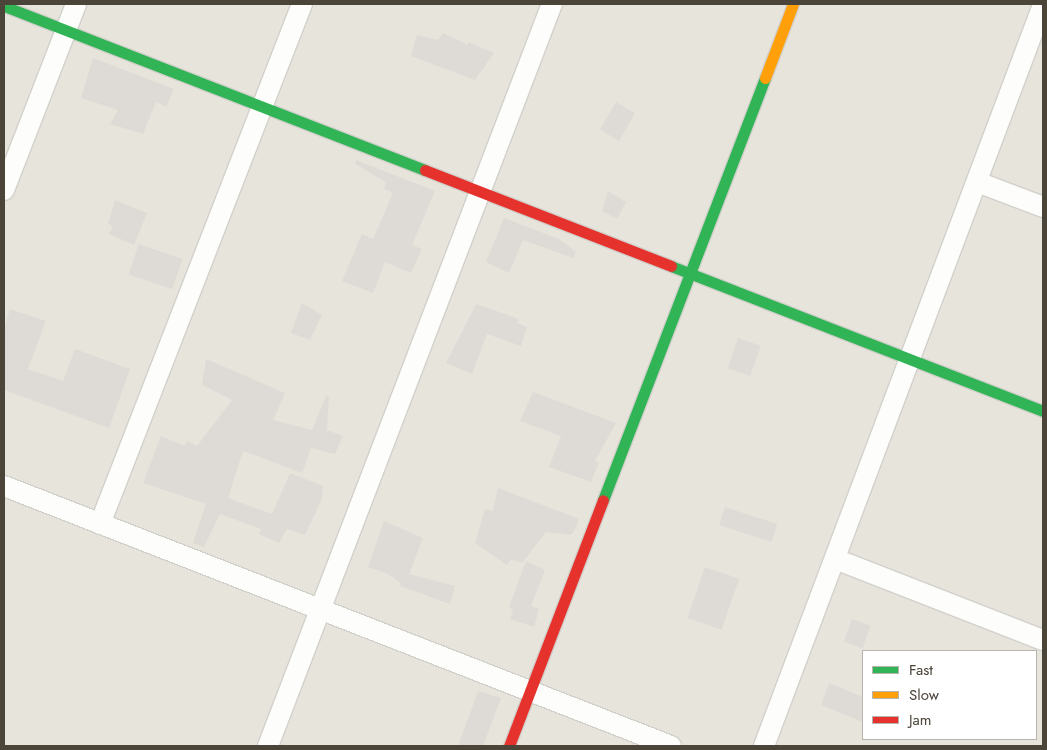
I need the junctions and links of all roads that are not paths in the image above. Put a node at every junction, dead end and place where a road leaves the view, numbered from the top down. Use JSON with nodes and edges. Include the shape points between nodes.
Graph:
{"nodes":[{"id":1,"x":76,"y":4,"type":"edge"},
{"id":2,"x":302,"y":4,"type":"edge"},
{"id":3,"x":552,"y":4,"type":"edge"},
{"id":4,"x":793,"y":4,"type":"edge"},
{"id":5,"x":1043,"y":5,"type":"edge"},
{"id":6,"x":4,"y":6,"type":"edge"},
{"id":7,"x":66,"y":30,"type":"junction"},
{"id":8,"x":262,"y":107,"type":"junction"},
{"id":9,"x":977,"y":182,"type":"junction"},
{"id":10,"x":4,"y":190,"type":"edge"},
{"id":11,"x":480,"y":191,"type":"junction"},
{"id":12,"x":1043,"y":207,"type":"edge"},
{"id":13,"x":690,"y":273,"type":"junction"},
{"id":14,"x":910,"y":359,"type":"junction"},
{"id":15,"x":1043,"y":411,"type":"edge"},
{"id":16,"x":4,"y":486,"type":"edge"},
{"id":17,"x":100,"y":524,"type":"junction"},
{"id":18,"x":835,"y":559,"type":"junction"},
{"id":19,"x":321,"y":609,"type":"junction"},
{"id":20,"x":1043,"y":640,"type":"edge"},
{"id":21,"x":530,"y":691,"type":"junction"},
{"id":22,"x":268,"y":746,"type":"edge"},
{"id":23,"x":509,"y":746,"type":"edge"},
{"id":24,"x":671,"y":746,"type":"edge"},
{"id":25,"x":764,"y":746,"type":"edge"}],
"edges":[{"from":1,"to":7,"type":"street"},
{"from":2,"to":8,"type":"street"},
{"from":3,"to":11,"type":"street"},
{"from":4,"to":13,"type":"street"},
{"from":5,"to":9,"type":"street"},
{"from":6,"to":7,"type":"street"},
{"from":7,"to":8,"type":"street"},
{"from":7,"to":10,"type":"street"},
{"from":8,"to":11,"type":"street"},
{"from":8,"to":17,"type":"street"},
{"from":9,"to":12,"type":"street"},
{"from":9,"to":14,"type":"street"},
{"from":11,"to":13,"type":"street"},
{"from":11,"to":19,"type":"street"},
{"from":13,"to":14,"type":"street"},
{"from":13,"to":21,"type":"street"},
{"from":14,"to":15,"type":"street"},
{"from":14,"to":18,"type":"street"},
{"from":16,"to":17,"type":"street"},
{"from":17,"to":19,"type":"street"},
{"from":18,"to":20,"type":"street"},
{"from":18,"to":25,"type":"street"},
{"from":19,"to":21,"type":"street"},
{"from":19,"to":22,"type":"street"},
{"from":21,"to":23,"type":"street"},
{"from":21,"to":24,"type":"street"}]}
